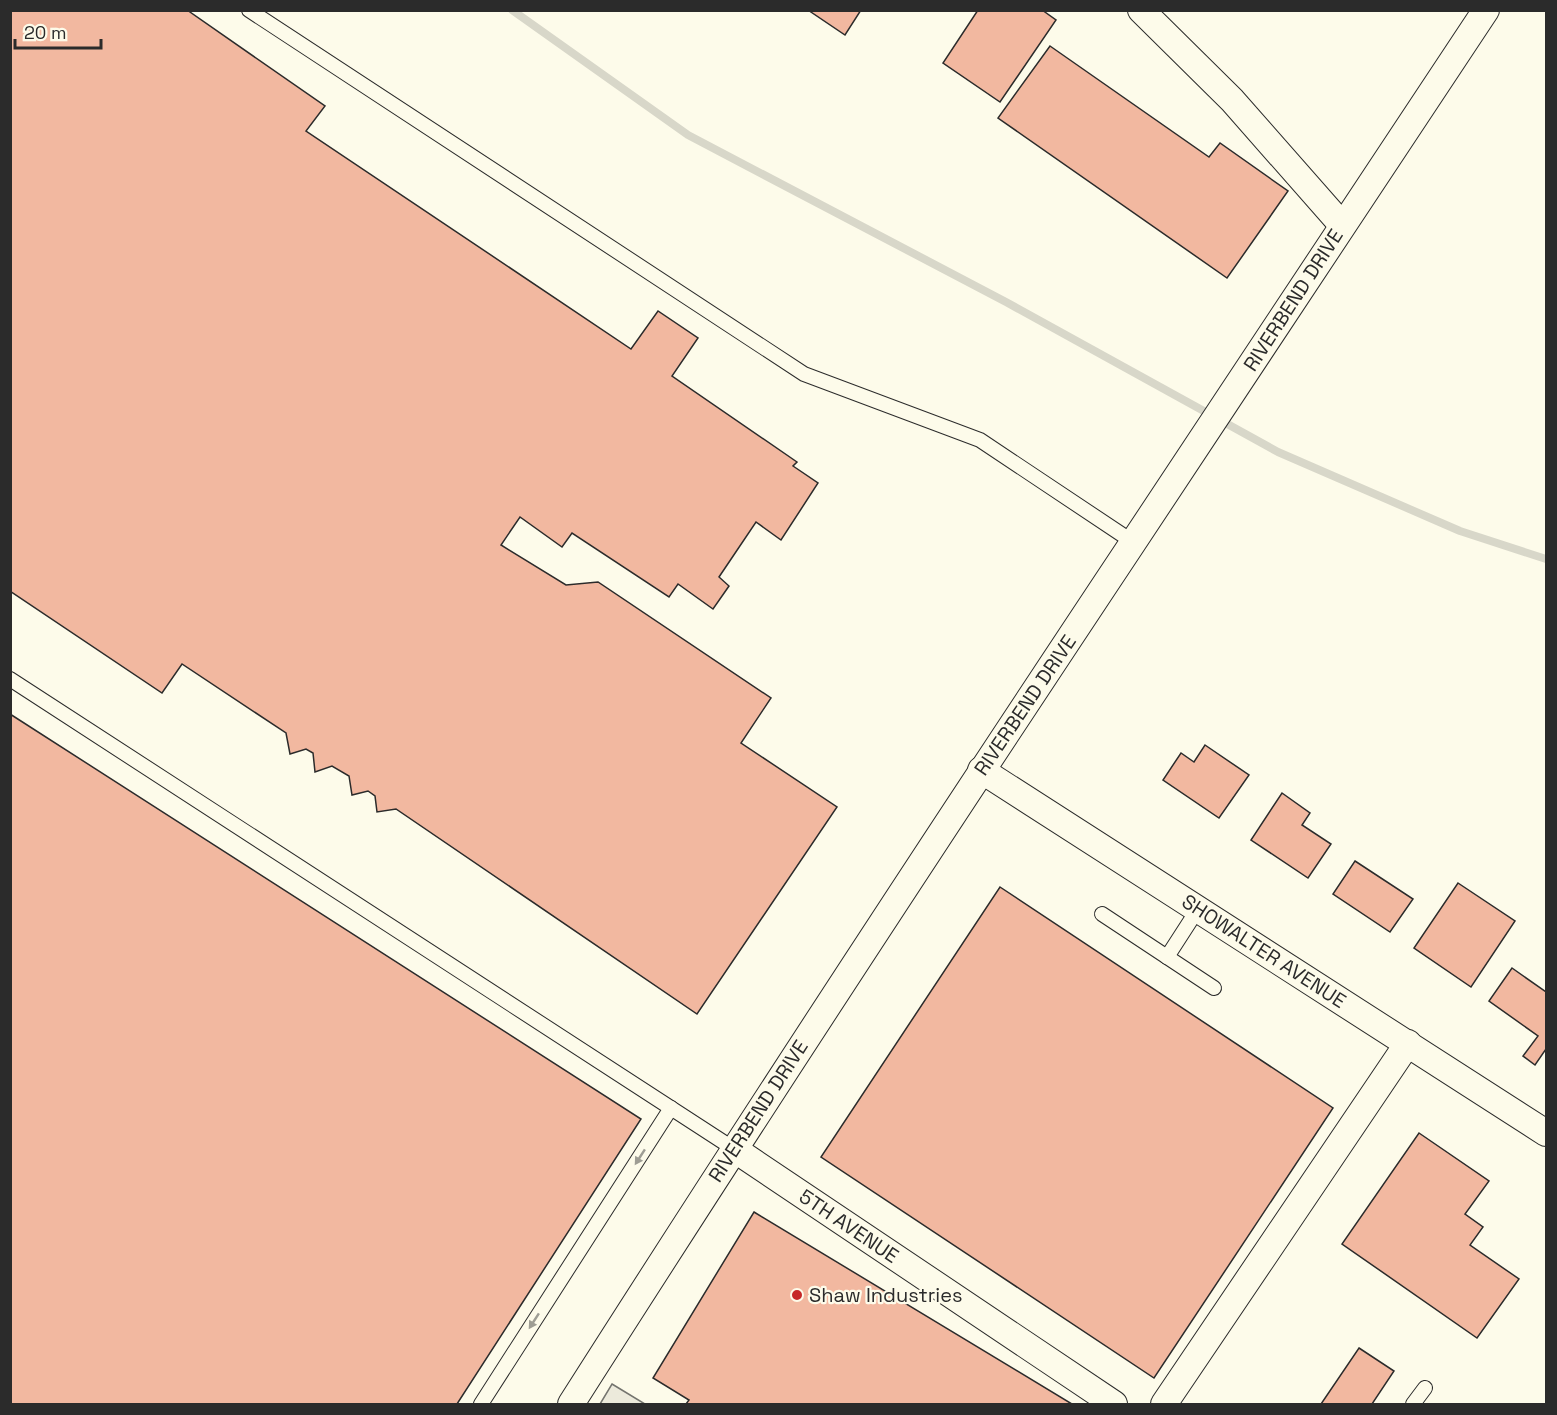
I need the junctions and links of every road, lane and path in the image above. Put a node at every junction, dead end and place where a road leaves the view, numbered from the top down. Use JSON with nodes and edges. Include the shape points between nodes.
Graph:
{"nodes":[{"id":1,"x":249,"y":10,"type":"edge"},
{"id":2,"x":1141,"y":10,"type":"edge"},
{"id":3,"x":1486,"y":10,"type":"edge"},
{"id":4,"x":1342,"y":225,"type":"junction"},
{"id":5,"x":1133,"y":542,"type":"junction"},
{"id":6,"x":10,"y":679,"type":"edge"},
{"id":7,"x":981,"y":770,"type":"junction"},
{"id":8,"x":1198,"y":909,"type":"junction"},
{"id":9,"x":1102,"y":914,"type":"dead end"},
{"id":10,"x":1167,"y":957,"type":"junction"},
{"id":11,"x":1214,"y":988,"type":"dead end"},
{"id":12,"x":1408,"y":1043,"type":"junction"},
{"id":13,"x":671,"y":1108,"type":"junction"},
{"id":14,"x":1546,"y":1133,"type":"edge"},
{"id":15,"x":734,"y":1149,"type":"junction"},
{"id":16,"x":1425,"y":1388,"type":"dead end"},
{"id":17,"x":481,"y":1404,"type":"edge"},
{"id":18,"x":571,"y":1404,"type":"edge"},
{"id":19,"x":1114,"y":1404,"type":"edge"},
{"id":20,"x":1164,"y":1404,"type":"edge"},
{"id":21,"x":1413,"y":1404,"type":"edge"}],
"edges":[{"from":1,"to":5,"type":"lane","via":[[804,374],[980,440]]},
{"from":2,"to":4,"type":"street","via":[[1232,100]]},
{"from":3,"to":4,"type":"street","name":"RIVERBEND DRIVE"},
{"from":4,"to":5,"type":"street","name":"RIVERBEND DRIVE"},
{"from":5,"to":7,"type":"street","name":"RIVERBEND DRIVE"},
{"from":6,"to":13,"type":"lane"},
{"from":7,"to":8,"type":"street","name":"SHOWALTER AVENUE"},
{"from":7,"to":15,"type":"street","name":"RIVERBEND DRIVE"},
{"from":8,"to":10,"type":"lane"},
{"from":8,"to":12,"type":"street","name":"SHOWALTER AVENUE"},
{"from":9,"to":10,"type":"lane"},
{"from":10,"to":11,"type":"lane"},
{"from":12,"to":14,"type":"street","name":"SHOWALTER AVENUE"},
{"from":12,"to":20,"type":"street"},
{"from":13,"to":15,"type":"lane"},
{"from":13,"to":17,"type":"lane","one_way":true},
{"from":15,"to":18,"type":"street","name":"RIVERBEND DRIVE"},
{"from":15,"to":19,"type":"street","name":"5TH AVENUE"},
{"from":16,"to":21,"type":"lane"}]}
